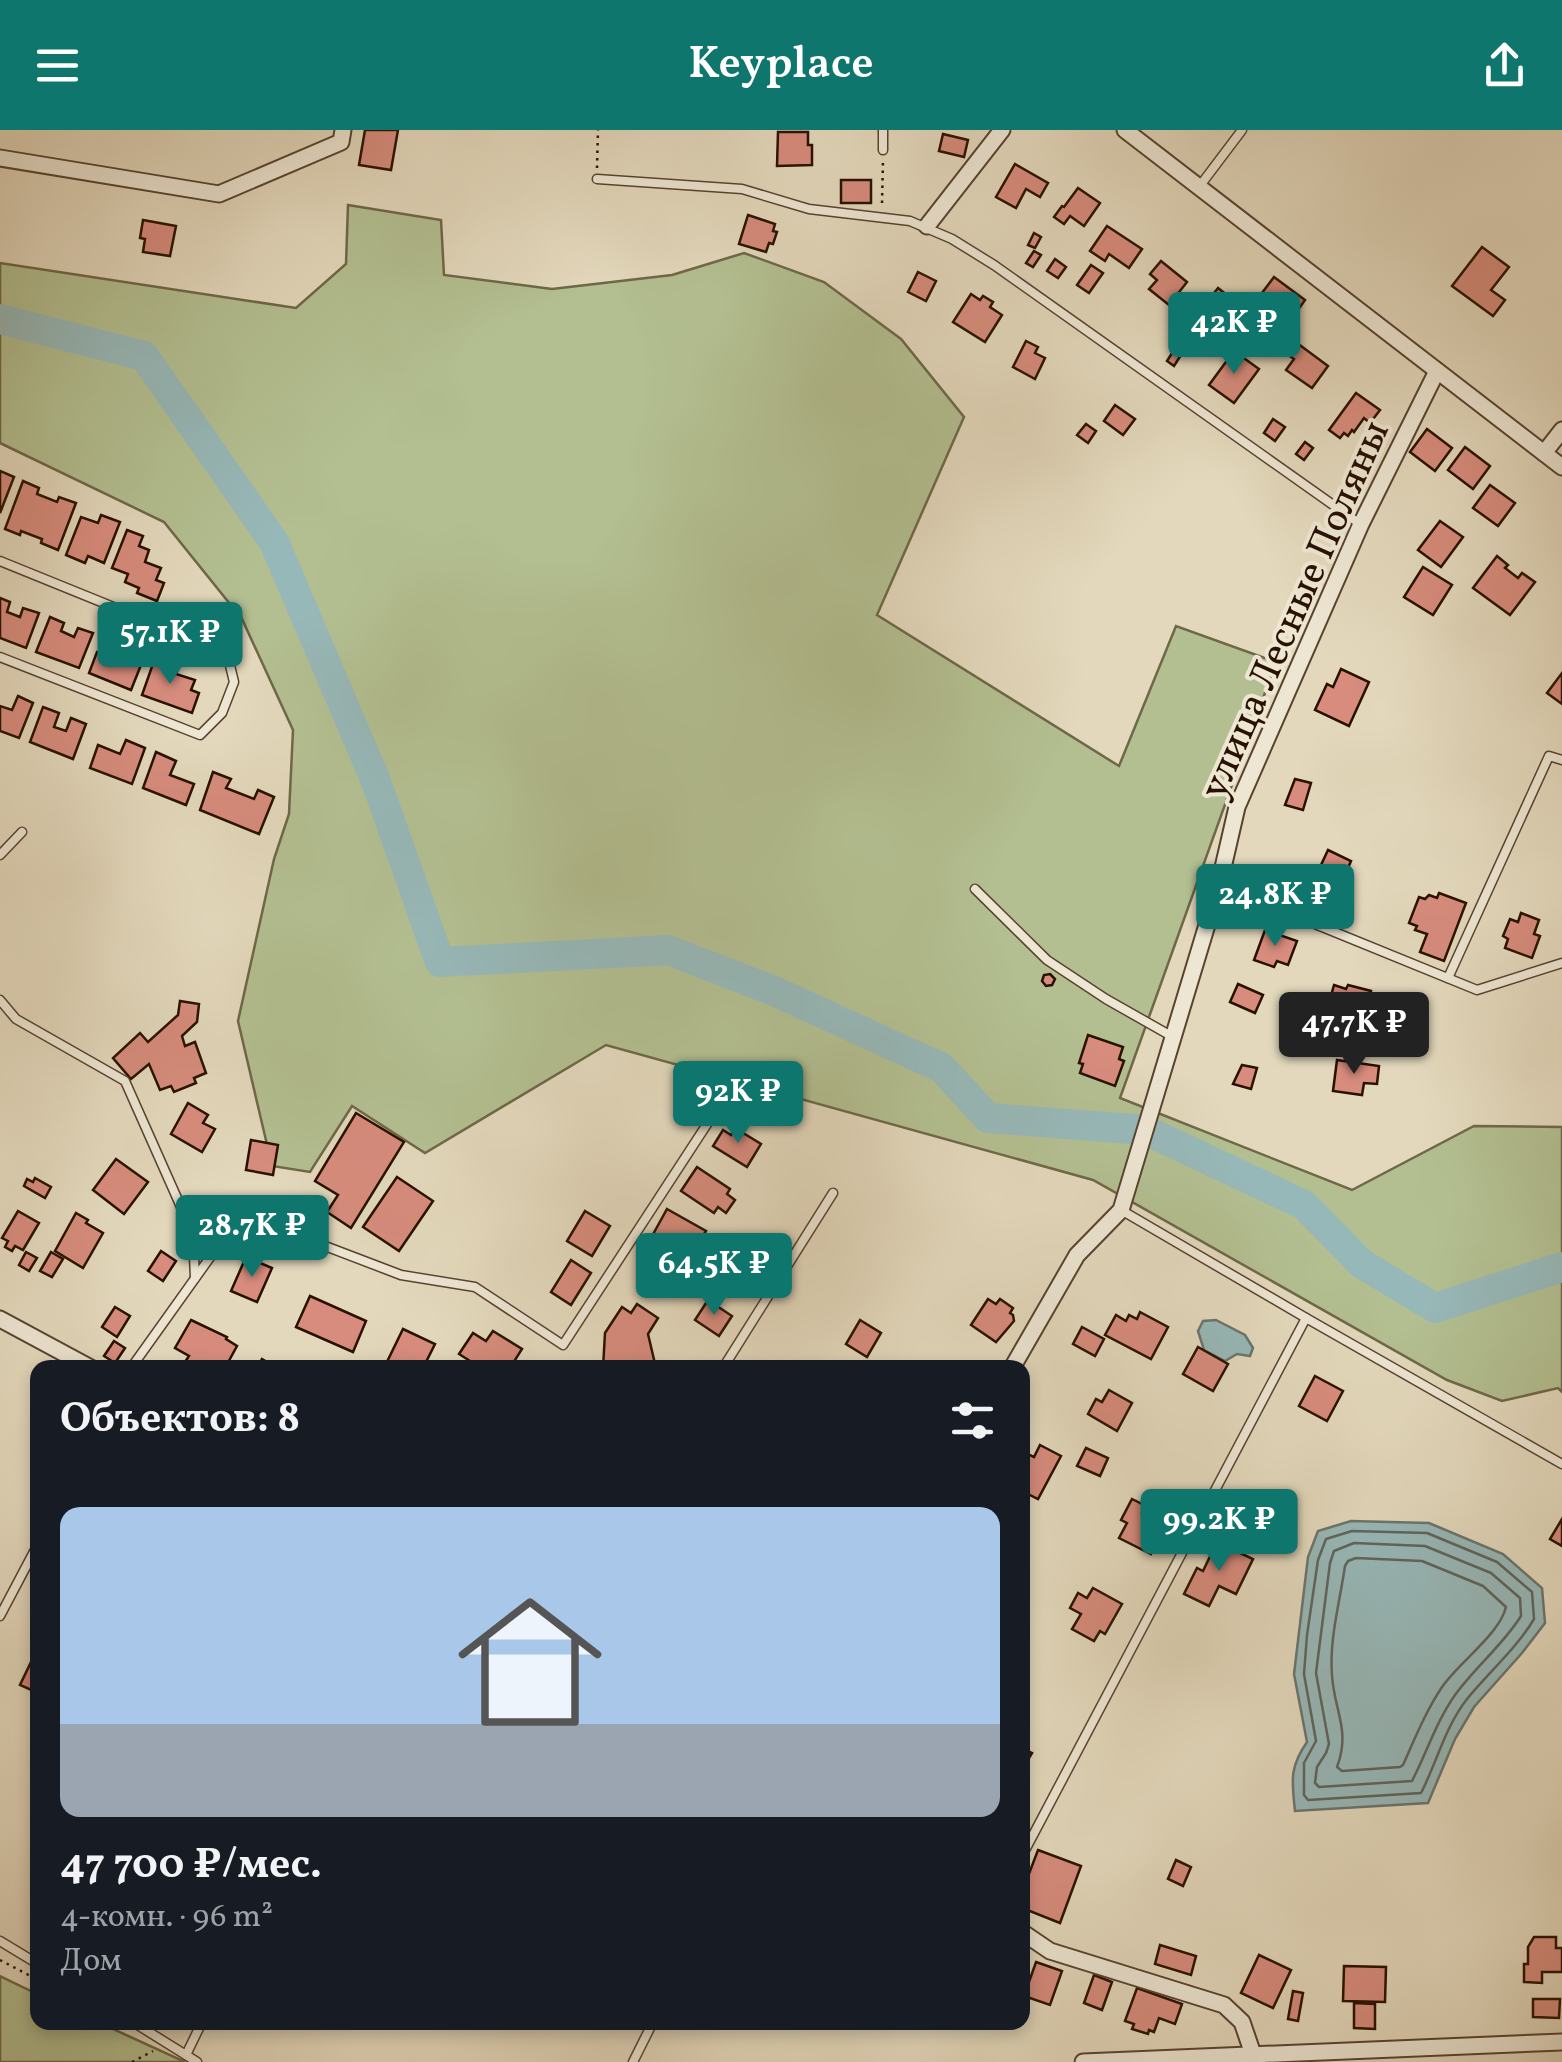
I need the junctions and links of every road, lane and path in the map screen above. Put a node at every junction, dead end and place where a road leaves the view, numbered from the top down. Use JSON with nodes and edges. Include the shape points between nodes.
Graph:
{"nodes":[{"id":1,"x":343,"y":130,"type":"edge"},
{"id":2,"x":598,"y":130,"type":"edge"},
{"id":3,"x":883,"y":130,"type":"edge"},
{"id":4,"x":1002,"y":130,"type":"edge"},
{"id":5,"x":1125,"y":130,"type":"edge"},
{"id":6,"x":1242,"y":130,"type":"edge"},
{"id":7,"x":883,"y":150,"type":"joint"},
{"id":8,"x":0,"y":158,"type":"edge"},
{"id":9,"x":597,"y":180,"type":"joint"},
{"id":10,"x":1198,"y":187,"type":"junction"},
{"id":11,"x":882,"y":218,"type":"junction"},
{"id":12,"x":927,"y":226,"type":"junction"},
{"id":13,"x":1437,"y":371,"type":"junction"},
{"id":14,"x":1562,"y":430,"type":"edge"},
{"id":15,"x":1544,"y":454,"type":"junction"},
{"id":16,"x":1562,"y":467,"type":"edge"},
{"id":17,"x":1361,"y":524,"type":"junction"},
{"id":18,"x":0,"y":561,"type":"edge"},
{"id":19,"x":0,"y":657,"type":"edge"},
{"id":20,"x":1562,"y":760,"type":"edge"},
{"id":21,"x":22,"y":832,"type":"dead end"},
{"id":22,"x":0,"y":855,"type":"edge"},
{"id":23,"x":1219,"y":885,"type":"junction"},
{"id":24,"x":976,"y":890,"type":"dead end"},
{"id":25,"x":1562,"y":963,"type":"edge"},
{"id":26,"x":1448,"y":978,"type":"junction"},
{"id":27,"x":0,"y":1000,"type":"edge"},
{"id":28,"x":1174,"y":1037,"type":"junction"},
{"id":29,"x":711,"y":1118,"type":"dead end"},
{"id":30,"x":834,"y":1194,"type":"dead end"},
{"id":31,"x":1121,"y":1210,"type":"junction"},
{"id":32,"x":196,"y":1278,"type":"junction"},
{"id":33,"x":1306,"y":1318,"type":"junction"},
{"id":34,"x":0,"y":1319,"type":"edge"},
{"id":35,"x":77,"y":1360,"type":"edge"},
{"id":36,"x":137,"y":1360,"type":"edge"},
{"id":37,"x":728,"y":1360,"type":"edge"},
{"id":38,"x":1017,"y":1360,"type":"edge"},
{"id":39,"x":1562,"y":1464,"type":"edge"},
{"id":40,"x":30,"y":1559,"type":"edge"},
{"id":41,"x":0,"y":1616,"type":"edge"},
{"id":42,"x":1030,"y":1841,"type":"edge"},
{"id":43,"x":1030,"y":1937,"type":"edge"},
{"id":44,"x":0,"y":1941,"type":"edge"},
{"id":45,"x":30,"y":1959,"type":"edge"},
{"id":46,"x":0,"y":1960,"type":"edge"},
{"id":47,"x":30,"y":1976,"type":"edge"},
{"id":48,"x":146,"y":2030,"type":"edge"},
{"id":49,"x":198,"y":2030,"type":"edge"},
{"id":50,"x":650,"y":2030,"type":"edge"},
{"id":51,"x":1562,"y":2042,"type":"edge"},
{"id":52,"x":168,"y":2044,"type":"junction"},
{"id":53,"x":186,"y":2055,"type":"junction"},
{"id":54,"x":1431,"y":2055,"type":"edge"},
{"id":55,"x":1255,"y":2058,"type":"edge"},
{"id":56,"x":132,"y":2062,"type":"edge"},
{"id":57,"x":197,"y":2062,"type":"edge"},
{"id":58,"x":633,"y":2062,"type":"edge"},
{"id":59,"x":1084,"y":2062,"type":"edge"}],
"edges":[{"from":1,"to":8,"type":"street","via":[[341,142],[219,194]]},
{"from":2,"to":9,"type":"path"},
{"from":3,"to":7,"type":"lane"},
{"from":4,"to":12,"type":"street"},
{"from":5,"to":10,"type":"street"},
{"from":6,"to":10,"type":"lane"},
{"from":7,"to":11,"type":"path"},
{"from":9,"to":11,"type":"lane","via":[[742,190],[809,209]]},
{"from":10,"to":13,"type":"street"},
{"from":11,"to":12,"type":"lane"},
{"from":12,"to":17,"type":"lane","via":[[994,265]]},
{"from":13,"to":15,"type":"street"},
{"from":13,"to":17,"type":"street","name":"улица Лесные Поляны"},
{"from":14,"to":15,"type":"street"},
{"from":15,"to":16,"type":"street"},
{"from":17,"to":23,"type":"street","name":"улица Лесные Поляны","via":[[1237,807]]},
{"from":18,"to":19,"type":"lane","via":[[227,653],[234,682],[222,714],[200,736]]},
{"from":20,"to":26,"type":"lane","via":[[1549,756]]},
{"from":21,"to":22,"type":"lane"},
{"from":23,"to":26,"type":"lane"},
{"from":23,"to":28,"type":"street","name":"улица Лесные Поляны"},
{"from":24,"to":28,"type":"lane","via":[[1046,960]]},
{"from":25,"to":26,"type":"lane","via":[[1477,990]]},
{"from":27,"to":32,"type":"lane","via":[[16,1019],[124,1081],[192,1234]]},
{"from":28,"to":31,"type":"street","name":"улица Лесные Поляны"},
{"from":29,"to":32,"type":"lane","via":[[563,1345],[475,1286],[400,1275],[241,1214]]},
{"from":30,"to":37,"type":"lane"},
{"from":31,"to":33,"type":"lane"},
{"from":31,"to":38,"type":"street","name":"улица Лесные Поляны","via":[[1077,1255]]},
{"from":32,"to":36,"type":"lane"},
{"from":33,"to":39,"type":"lane"},
{"from":33,"to":42,"type":"lane"},
{"from":34,"to":35,"type":"street"},
{"from":40,"to":41,"type":"lane"},
{"from":43,"to":55,"type":"street","via":[[1050,1951],[1224,2005],[1242,2022]]},
{"from":44,"to":45,"type":"lane"},
{"from":46,"to":47,"type":"path"},
{"from":48,"to":52,"type":"lane"},
{"from":49,"to":53,"type":"lane"},
{"from":50,"to":58,"type":"lane"},
{"from":51,"to":54,"type":"street"},
{"from":52,"to":53,"type":"lane"},
{"from":52,"to":56,"type":"path"},
{"from":53,"to":57,"type":"lane"},
{"from":54,"to":55,"type":"street"},
{"from":55,"to":59,"type":"street"}]}
